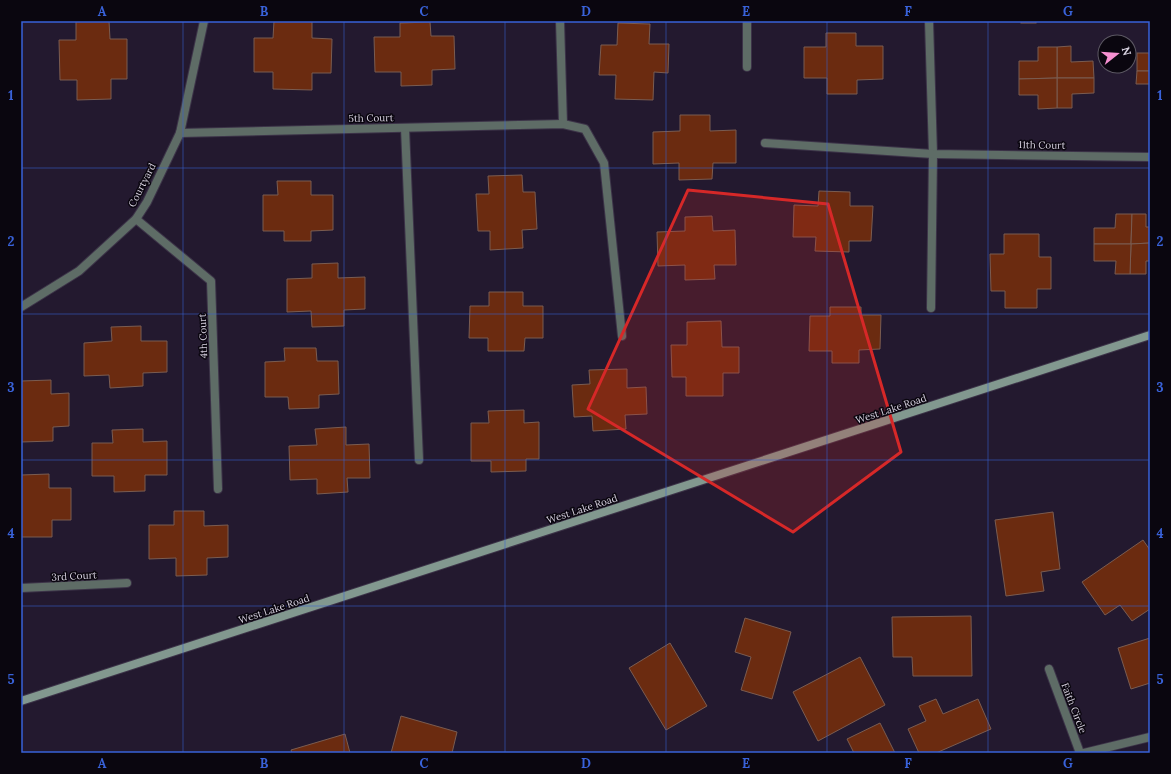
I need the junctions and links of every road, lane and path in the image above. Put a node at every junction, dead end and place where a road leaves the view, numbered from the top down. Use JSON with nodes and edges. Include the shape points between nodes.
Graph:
{"nodes":[{"id":1,"x":204,"y":21,"type":"edge"},
{"id":2,"x":560,"y":21,"type":"edge"},
{"id":3,"x":747,"y":21,"type":"edge"},
{"id":4,"x":929,"y":21,"type":"edge"},
{"id":5,"x":747,"y":67,"type":"dead end"},
{"id":6,"x":563,"y":124,"type":"junction"},
{"id":7,"x":405,"y":128,"type":"junction"},
{"id":8,"x":180,"y":132,"type":"junction"},
{"id":9,"x":765,"y":143,"type":"dead end"},
{"id":10,"x":933,"y":154,"type":"junction"},
{"id":11,"x":1150,"y":157,"type":"edge"},
{"id":12,"x":136,"y":219,"type":"junction"},
{"id":13,"x":21,"y":307,"type":"edge"},
{"id":14,"x":931,"y":308,"type":"dead end"},
{"id":15,"x":1150,"y":335,"type":"edge"},
{"id":16,"x":622,"y":336,"type":"dead end"},
{"id":17,"x":419,"y":460,"type":"dead end"},
{"id":18,"x":218,"y":489,"type":"dead end"},
{"id":19,"x":127,"y":583,"type":"dead end"},
{"id":20,"x":21,"y":588,"type":"edge"},
{"id":21,"x":1049,"y":669,"type":"dead end"},
{"id":22,"x":21,"y":701,"type":"edge"},
{"id":23,"x":1150,"y":737,"type":"edge"},
{"id":24,"x":1080,"y":753,"type":"edge"},
{"id":25,"x":1084,"y":753,"type":"edge"}],
"edges":[{"from":1,"to":8,"type":"street","name":"Courtyard"},
{"from":2,"to":6,"type":"street"},
{"from":3,"to":5,"type":"street"},
{"from":4,"to":10,"type":"street"},
{"from":6,"to":7,"type":"street","name":"5th Court"},
{"from":6,"to":16,"type":"street","name":"5th Court","via":[[585,129],[604,163]]},
{"from":7,"to":8,"type":"street","name":"5th Court"},
{"from":7,"to":17,"type":"street"},
{"from":8,"to":12,"type":"street","name":"Courtyard"},
{"from":9,"to":10,"type":"street","name":"11th Court"},
{"from":10,"to":11,"type":"street","name":"11th Court"},
{"from":10,"to":14,"type":"street"},
{"from":12,"to":13,"type":"street","name":"Courtyard","via":[[79,271]]},
{"from":12,"to":18,"type":"street","name":"4th Court","via":[[212,281]]},
{"from":15,"to":22,"type":"street","name":"West Lake Road"},
{"from":19,"to":20,"type":"street","name":"3rd Court"},
{"from":21,"to":24,"type":"street","name":"Faith Circle"},
{"from":23,"to":25,"type":"street"}]}
